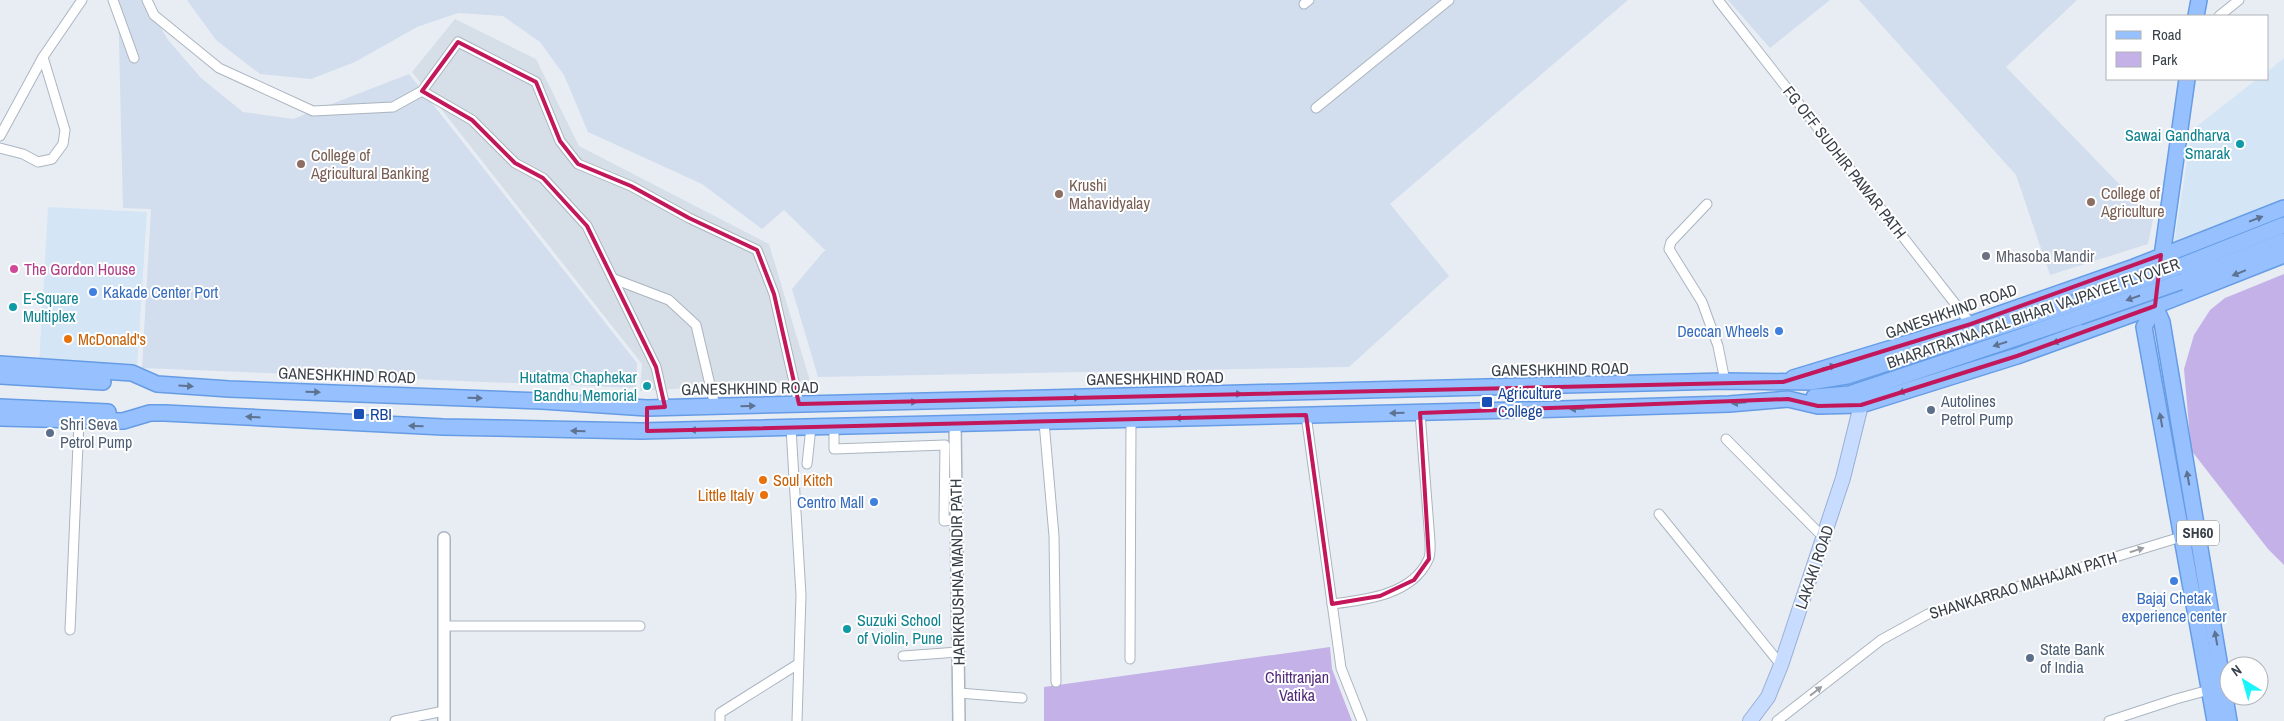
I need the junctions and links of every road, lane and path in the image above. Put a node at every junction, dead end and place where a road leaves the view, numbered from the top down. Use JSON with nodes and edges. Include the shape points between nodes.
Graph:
{"nodes":[{"id":1,"x":82,"y":0,"type":"edge"},
{"id":2,"x":114,"y":0,"type":"edge"},
{"id":3,"x":147,"y":0,"type":"edge"},
{"id":4,"x":1449,"y":0,"type":"edge"},
{"id":5,"x":1718,"y":0,"type":"edge"},
{"id":6,"x":2199,"y":0,"type":"edge"},
{"id":7,"x":2239,"y":0,"type":"edge"},
{"id":8,"x":2196,"y":15,"type":"edge"},
{"id":9,"x":2220,"y":15,"type":"edge"},
{"id":10,"x":43,"y":57,"type":"junction"},
{"id":11,"x":134,"y":58,"type":"dead end"},
{"id":12,"x":2188,"y":80,"type":"edge"},
{"id":13,"x":422,"y":91,"type":"junction"},
{"id":14,"x":1316,"y":108,"type":"dead end"},
{"id":15,"x":0,"y":136,"type":"edge"},
{"id":16,"x":0,"y":148,"type":"edge"},
{"id":17,"x":1707,"y":204,"type":"dead end"},
{"id":18,"x":2284,"y":208,"type":"edge"},
{"id":19,"x":2284,"y":225,"type":"edge"},
{"id":20,"x":2284,"y":241,"type":"edge"},
{"id":21,"x":2161,"y":255,"type":"junction"},
{"id":22,"x":2284,"y":255,"type":"edge"},
{"id":23,"x":2179,"y":275,"type":"junction"},
{"id":24,"x":614,"y":279,"type":"junction"},
{"id":25,"x":2076,"y":302,"type":"junction"},
{"id":26,"x":2155,"y":306,"type":"junction"},
{"id":27,"x":1971,"y":324,"type":"junction"},
{"id":28,"x":2089,"y":330,"type":"junction"},
{"id":29,"x":0,"y":364,"type":"edge"},
{"id":30,"x":0,"y":376,"type":"edge"},
{"id":31,"x":1725,"y":382,"type":"junction"},
{"id":32,"x":1783,"y":382,"type":"junction"},
{"id":33,"x":157,"y":384,"type":"junction"},
{"id":34,"x":1788,"y":399,"type":"junction"},
{"id":35,"x":798,"y":404,"type":"junction"},
{"id":36,"x":1861,"y":405,"type":"junction"},
{"id":37,"x":715,"y":406,"type":"junction"},
{"id":38,"x":0,"y":407,"type":"edge"},
{"id":39,"x":647,"y":408,"type":"junction"},
{"id":40,"x":665,"y":408,"type":"junction"},
{"id":41,"x":150,"y":413,"type":"junction"},
{"id":42,"x":1420,"y":413,"type":"junction"},
{"id":43,"x":1306,"y":416,"type":"junction"},
{"id":44,"x":0,"y":418,"type":"edge"},
{"id":45,"x":1131,"y":420,"type":"junction"},
{"id":46,"x":79,"y":421,"type":"junction"},
{"id":47,"x":1044,"y":422,"type":"junction"},
{"id":48,"x":955,"y":424,"type":"junction"},
{"id":49,"x":812,"y":427,"type":"junction"},
{"id":50,"x":834,"y":427,"type":"junction"},
{"id":51,"x":790,"y":428,"type":"junction"},
{"id":52,"x":647,"y":431,"type":"junction"},
{"id":53,"x":1726,"y":439,"type":"dead end"},
{"id":54,"x":807,"y":464,"type":"dead end"},
{"id":55,"x":1659,"y":514,"type":"dead end"},
{"id":56,"x":956,"y":519,"type":"junction"},
{"id":57,"x":2181,"y":537,"type":"junction"},
{"id":58,"x":444,"y":538,"type":"dead end"},
{"id":59,"x":1824,"y":538,"type":"junction"},
{"id":60,"x":1332,"y":604,"type":"junction"},
{"id":61,"x":444,"y":626,"type":"junction"},
{"id":62,"x":640,"y":626,"type":"dead end"},
{"id":63,"x":70,"y":630,"type":"dead end"},
{"id":64,"x":958,"y":652,"type":"junction"},
{"id":65,"x":903,"y":656,"type":"dead end"},
{"id":66,"x":1130,"y":660,"type":"dead end"},
{"id":67,"x":798,"y":664,"type":"junction"},
{"id":68,"x":1781,"y":666,"type":"junction"},
{"id":69,"x":1056,"y":682,"type":"dead end"},
{"id":70,"x":2209,"y":690,"type":"junction"},
{"id":71,"x":959,"y":693,"type":"junction"},
{"id":72,"x":1022,"y":698,"type":"dead end"},
{"id":73,"x":444,"y":716,"type":"edge"},
{"id":74,"x":1754,"y":719,"type":"edge"},
{"id":75,"x":395,"y":721,"type":"edge"},
{"id":76,"x":720,"y":721,"type":"edge"},
{"id":77,"x":797,"y":721,"type":"edge"},
{"id":78,"x":959,"y":721,"type":"edge"},
{"id":79,"x":1362,"y":721,"type":"edge"},
{"id":80,"x":1777,"y":721,"type":"edge"},
{"id":81,"x":2110,"y":721,"type":"edge"},
{"id":82,"x":2215,"y":721,"type":"edge"},
{"id":83,"x":2230,"y":721,"type":"edge"}],
"edges":[{"from":1,"to":10,"type":"street"},
{"from":2,"to":11,"type":"street"},
{"from":3,"to":13,"type":"street","via":[[154,15],[219,68],[313,111],[393,107]]},
{"from":4,"to":14,"type":"street"},
{"from":5,"to":27,"type":"street","name":"FG OFF SUDHIR PAWAR PATH"},
{"from":6,"to":8,"type":"main road"},
{"from":7,"to":9,"type":"street"},
{"from":10,"to":15,"type":"street"},
{"from":10,"to":16,"type":"street","via":[[65,130],[63,144],[52,159],[38,162]]},
{"from":12,"to":21,"type":"main road"},
{"from":13,"to":24,"type":"street","via":[[472,120],[515,163],[543,178],[587,226]]},
{"from":13,"to":35,"type":"street","via":[[458,42],[536,82],[560,141],[578,164],[632,186],[689,218],[758,250],[774,294]]},
{"from":17,"to":31,"type":"street","via":[[1671,242],[1669,250],[1702,302],[1718,346]]},
{"from":21,"to":18,"type":"main road","name":"GANESHKHIND ROAD","one_way":true},
{"from":19,"to":23,"type":"main road","name":"BHARATRATNA ATAL BIHARI VAJPAYEE FLYOVER"},
{"from":20,"to":23,"type":"main road","name":"BHARATRATNA ATAL BIHARI VAJPAYEE FLYOVER"},
{"from":21,"to":25,"type":"main road","name":"GANESHKHIND ROAD"},
{"from":21,"to":26,"type":"main road"},
{"from":22,"to":26,"type":"main road","one_way":true},
{"from":23,"to":25,"type":"main road","name":"BHARATRATNA ATAL BIHARI VAJPAYEE FLYOVER","bridge":true},
{"from":24,"to":37,"type":"street","via":[[669,300],[696,324]]},
{"from":24,"to":40,"type":"street","via":[[656,367]]},
{"from":25,"to":27,"type":"main road","name":"GANESHKHIND ROAD"},
{"from":25,"to":28,"type":"main road","via":[[2087,310]]},
{"from":25,"to":32,"type":"main road","name":"BHARATRATNA ATAL BIHARI VAJPAYEE FLYOVER","via":[[1846,376],[1810,382]]},
{"from":25,"to":34,"type":"main road","name":"BHARATRATNA ATAL BIHARI VAJPAYEE FLYOVER","one_way":true,"via":[[1848,394]]},
{"from":26,"to":28,"type":"main road"},
{"from":57,"to":26,"type":"main road","number":"SH60","one_way":true,"via":[[2144,327]]},
{"from":83,"to":26,"type":"main road","number":"SH60","one_way":true,"via":[[2162,322]]},
{"from":32,"to":27,"type":"main road","name":"GANESHKHIND ROAD","one_way":true},
{"from":28,"to":36,"type":"main road","one_way":true},
{"from":29,"to":33,"type":"main road","name":"GANESHKHIND ROAD","via":[[132,373]]},
{"from":30,"to":33,"type":"main road"},
{"from":31,"to":32,"type":"main road","name":"GANESHKHIND ROAD"},
{"from":35,"to":31,"type":"main road","name":"GANESHKHIND ROAD","one_way":true},
{"from":33,"to":39,"type":"main road","name":"GANESHKHIND ROAD","one_way":true,"via":[[542,400]]},
{"from":34,"to":36,"type":"main road","via":[[1818,406]]},
{"from":34,"to":42,"type":"main road","one_way":true,"via":[[1729,404]]},
{"from":37,"to":35,"type":"main road","name":"GANESHKHIND ROAD","one_way":true},
{"from":36,"to":59,"type":"main road","name":"LAKAKI ROAD"},
{"from":37,"to":40,"type":"main road","name":"GANESHKHIND ROAD"},
{"from":38,"to":41,"type":"main road"},
{"from":39,"to":40,"type":"main road","name":"GANESHKHIND ROAD"},
{"from":39,"to":52,"type":"main road"},
{"from":41,"to":46,"type":"main road","via":[[123,421]]},
{"from":52,"to":41,"type":"main road","one_way":true,"via":[[505,430]]},
{"from":42,"to":43,"type":"main road","one_way":true},
{"from":42,"to":60,"type":"street","via":[[1429,559],[1414,580],[1380,596]]},
{"from":43,"to":45,"type":"main road","one_way":true},
{"from":43,"to":60,"type":"street"},
{"from":44,"to":46,"type":"main road"},
{"from":45,"to":47,"type":"main road"},
{"from":45,"to":66,"type":"street"},
{"from":46,"to":63,"type":"street"},
{"from":47,"to":48,"type":"main road"},
{"from":47,"to":69,"type":"street","via":[[1054,536]]},
{"from":48,"to":50,"type":"main road"},
{"from":48,"to":56,"type":"street","name":"HARIKRUSHNA MANDIR PATH"},
{"from":49,"to":50,"type":"main road"},
{"from":49,"to":51,"type":"main road"},
{"from":49,"to":54,"type":"street"},
{"from":50,"to":56,"type":"street","via":[[834,449],[945,445],[944,521]]},
{"from":51,"to":52,"type":"main road","one_way":true},
{"from":51,"to":67,"type":"street","via":[[801,595]]},
{"from":53,"to":59,"type":"street"},
{"from":55,"to":68,"type":"street"},
{"from":56,"to":64,"type":"street","name":"HARIKRUSHNA MANDIR PATH"},
{"from":57,"to":70,"type":"main road","number":"SH60"},
{"from":80,"to":57,"type":"street","name":"SHANKARRAO MAHAJAN PATH","one_way":true,"via":[[1882,640],[1928,614]]},
{"from":58,"to":61,"type":"street"},
{"from":59,"to":68,"type":"main road","name":"LAKAKI ROAD"},
{"from":60,"to":79,"type":"street","via":[[1341,668]]},
{"from":61,"to":62,"type":"street"},
{"from":61,"to":73,"type":"street"},
{"from":64,"to":65,"type":"street"},
{"from":64,"to":71,"type":"street","name":"HARIKRUSHNA MANDIR PATH"},
{"from":67,"to":76,"type":"street","via":[[727,707],[720,713]]},
{"from":67,"to":77,"type":"street"},
{"from":68,"to":74,"type":"main road","name":"LAKAKI ROAD"},
{"from":70,"to":81,"type":"street"},
{"from":70,"to":82,"type":"main road","number":"SH60"},
{"from":71,"to":72,"type":"street"},
{"from":71,"to":78,"type":"street","name":"HARIKRUSHNA MANDIR PATH"},
{"from":73,"to":75,"type":"street"}]}
